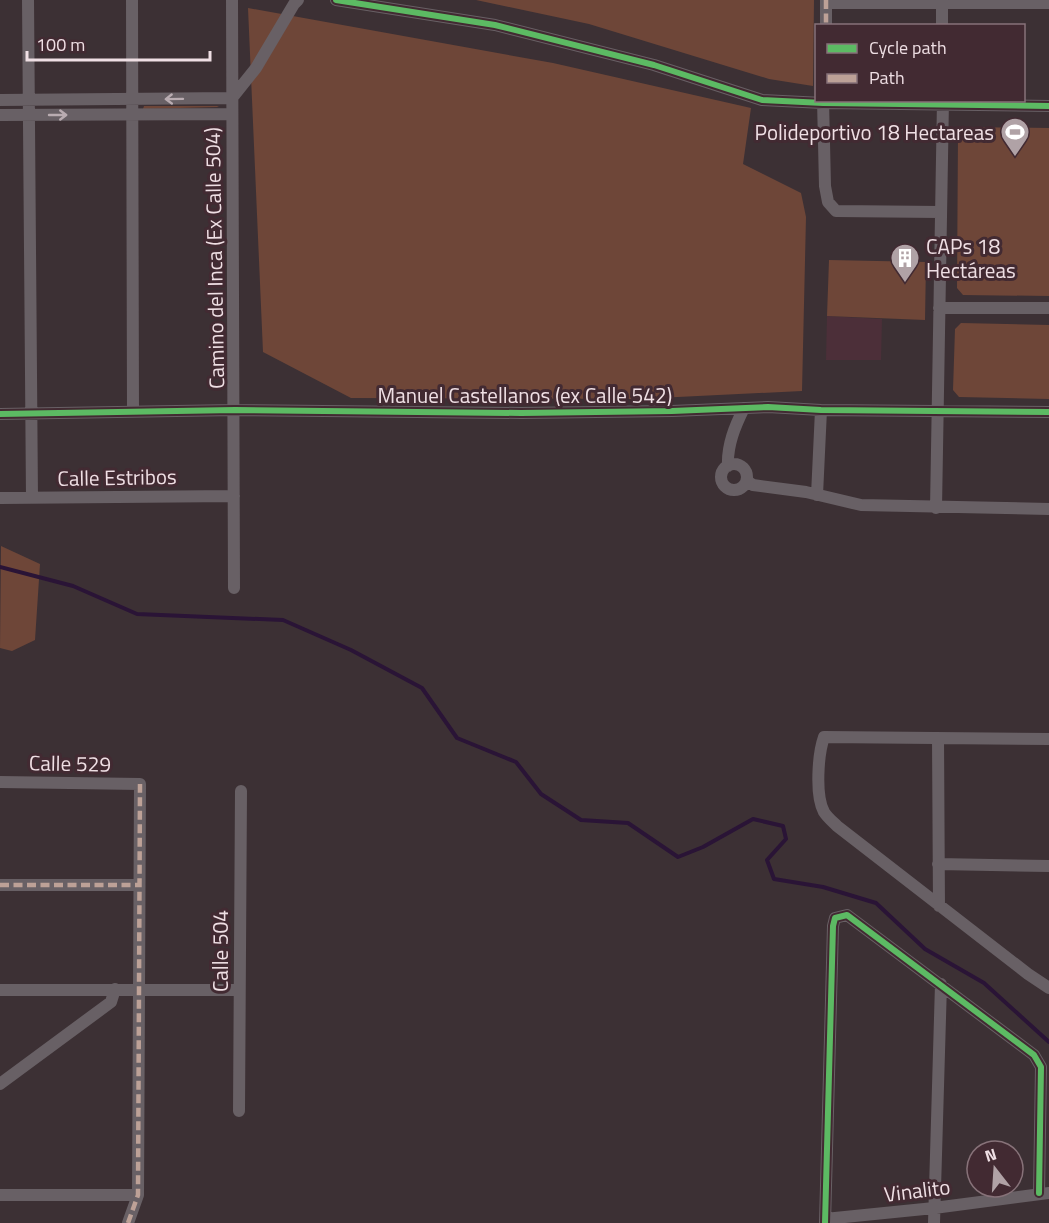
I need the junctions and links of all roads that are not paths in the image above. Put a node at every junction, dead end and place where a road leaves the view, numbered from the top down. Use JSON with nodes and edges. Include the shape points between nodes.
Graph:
{"nodes":[{"id":1,"x":28,"y":0,"type":"edge"},
{"id":2,"x":132,"y":0,"type":"edge"},
{"id":3,"x":232,"y":0,"type":"edge"},
{"id":4,"x":298,"y":0,"type":"edge"},
{"id":5,"x":336,"y":0,"type":"edge"},
{"id":6,"x":826,"y":2,"type":"edge"},
{"id":7,"x":942,"y":2,"type":"edge"},
{"id":8,"x":368,"y":3,"type":"edge"},
{"id":9,"x":1049,"y":3,"type":"edge"},
{"id":10,"x":826,"y":24,"type":"edge"},
{"id":11,"x":942,"y":24,"type":"edge"},
{"id":12,"x":232,"y":98,"type":"junction"},
{"id":13,"x":0,"y":100,"type":"edge"},
{"id":14,"x":29,"y":100,"type":"junction"},
{"id":15,"x":132,"y":100,"type":"junction"},
{"id":16,"x":815,"y":102,"type":"edge"},
{"id":17,"x":823,"y":102,"type":"edge"},
{"id":18,"x":943,"y":103,"type":"edge"},
{"id":19,"x":1049,"y":106,"type":"edge"},
{"id":20,"x":132,"y":114,"type":"junction"},
{"id":21,"x":232,"y":114,"type":"junction"},
{"id":22,"x":0,"y":115,"type":"edge"},
{"id":23,"x":29,"y":115,"type":"junction"},
{"id":24,"x":940,"y":212,"type":"junction"},
{"id":25,"x":939,"y":308,"type":"junction"},
{"id":26,"x":1049,"y":308,"type":"edge"},
{"id":27,"x":744,"y":408,"type":"junction"},
{"id":28,"x":235,"y":410,"type":"junction"},
{"id":29,"x":821,"y":410,"type":"junction"},
{"id":30,"x":938,"y":410,"type":"junction"},
{"id":31,"x":133,"y":411,"type":"junction"},
{"id":32,"x":1049,"y":412,"type":"edge"},
{"id":33,"x":31,"y":413,"type":"junction"},
{"id":34,"x":0,"y":414,"type":"edge"},
{"id":35,"x":728,"y":466,"type":"junction"},
{"id":36,"x":747,"y":481,"type":"junction"},
{"id":37,"x":812,"y":494,"type":"junction"},
{"id":38,"x":234,"y":496,"type":"junction"},
{"id":39,"x":0,"y":498,"type":"edge"},
{"id":40,"x":32,"y":498,"type":"junction"},
{"id":41,"x":936,"y":508,"type":"junction"},
{"id":42,"x":1049,"y":509,"type":"edge"},
{"id":43,"x":234,"y":588,"type":"dead end"},
{"id":44,"x":938,"y":738,"type":"junction"},
{"id":45,"x":1049,"y":740,"type":"edge"},
{"id":46,"x":0,"y":782,"type":"edge"},
{"id":47,"x":241,"y":791,"type":"dead end"},
{"id":48,"x":938,"y":864,"type":"junction"},
{"id":49,"x":1049,"y":866,"type":"edge"},
{"id":50,"x":0,"y":885,"type":"edge"},
{"id":51,"x":140,"y":885,"type":"junction"},
{"id":52,"x":939,"y":906,"type":"junction"},
{"id":53,"x":941,"y":984,"type":"junction"},
{"id":54,"x":1049,"y":988,"type":"edge"},
{"id":55,"x":115,"y":989,"type":"junction"},
{"id":56,"x":139,"y":989,"type":"junction"},
{"id":57,"x":0,"y":990,"type":"edge"},
{"id":58,"x":239,"y":990,"type":"junction"},
{"id":59,"x":0,"y":1084,"type":"edge"},
{"id":60,"x":239,"y":1111,"type":"dead end"},
{"id":61,"x":1044,"y":1193,"type":"edge"},
{"id":62,"x":0,"y":1195,"type":"edge"},
{"id":63,"x":138,"y":1195,"type":"junction"},
{"id":64,"x":934,"y":1208,"type":"junction"},
{"id":65,"x":825,"y":1221,"type":"edge"},
{"id":66,"x":128,"y":1223,"type":"edge"},
{"id":67,"x":934,"y":1223,"type":"edge"}],
"edges":[{"from":1,"to":14,"type":"street"},
{"from":2,"to":15,"type":"street"},
{"from":3,"to":12,"type":"street","name":"Camino del Inca (Ex Calle 504)"},
{"from":4,"to":12,"type":"street","via":[[256,68]]},
{"from":5,"to":8,"type":"street"},
{"from":6,"to":7,"type":"street"},
{"from":6,"to":10,"type":"street"},
{"from":7,"to":9,"type":"street"},
{"from":7,"to":11,"type":"street"},
{"from":8,"to":16,"type":"street","via":[[495,25],[654,65],[762,100]]},
{"from":12,"to":15,"type":"street","one_way":true},
{"from":12,"to":21,"type":"street","name":"Camino del Inca (Ex Calle 504)"},
{"from":13,"to":14,"type":"street"},
{"from":14,"to":15,"type":"street"},
{"from":14,"to":23,"type":"street"},
{"from":15,"to":20,"type":"street"},
{"from":17,"to":18,"type":"street"},
{"from":17,"to":24,"type":"street","via":[[825,186],[828,202],[836,211]]},
{"from":18,"to":19,"type":"street"},
{"from":18,"to":24,"type":"street"},
{"from":20,"to":21,"type":"street"},
{"from":23,"to":20,"type":"street","one_way":true},
{"from":20,"to":31,"type":"street"},
{"from":21,"to":28,"type":"street","name":"Camino del Inca (Ex Calle 504)"},
{"from":22,"to":23,"type":"street"},
{"from":23,"to":33,"type":"street"},
{"from":24,"to":25,"type":"street"},
{"from":25,"to":26,"type":"street"},
{"from":25,"to":30,"type":"street"},
{"from":27,"to":28,"type":"street","name":"Manuel Castellanos (ex Calle 542)","via":[[521,413]]},
{"from":27,"to":29,"type":"street","name":"Manuel Castellanos (ex Calle 542)"},
{"from":27,"to":35,"type":"street","via":[[727,451]]},
{"from":28,"to":31,"type":"street","name":"Manuel Castellanos (ex Calle 542)"},
{"from":28,"to":38,"type":"street","name":"Camino del Inca (Ex Calle 504)"},
{"from":29,"to":30,"type":"street","name":"Manuel Castellanos (ex Calle 542)"},
{"from":29,"to":37,"type":"street"},
{"from":30,"to":32,"type":"street","name":"Manuel Castellanos (ex Calle 542)"},
{"from":30,"to":41,"type":"street"},
{"from":31,"to":33,"type":"street","name":"Manuel Castellanos (ex Calle 542)"},
{"from":33,"to":34,"type":"street","name":"Manuel Castellanos (ex Calle 542)"},
{"from":33,"to":40,"type":"street"},
{"from":35,"to":36,"type":"street","via":[[741,466]]},
{"from":35,"to":36,"type":"street","via":[[721,476],[726,487],[738,490]]},
{"from":36,"to":37,"type":"street"},
{"from":37,"to":41,"type":"street","via":[[861,505]]},
{"from":38,"to":40,"type":"street","name":"Calle Estribos"},
{"from":38,"to":43,"type":"street","name":"Camino del Inca (Ex Calle 504)"},
{"from":39,"to":40,"type":"street","name":"Calle Estribos"},
{"from":41,"to":42,"type":"street"},
{"from":44,"to":45,"type":"street"},
{"from":44,"to":48,"type":"street"},
{"from":44,"to":52,"type":"street","via":[[824,737],[819,799],[824,813],[837,826]]},
{"from":46,"to":51,"type":"street","name":"Calle 529","via":[[140,784]]},
{"from":47,"to":58,"type":"street","name":"Calle 504"},
{"from":48,"to":49,"type":"street"},
{"from":48,"to":52,"type":"street"},
{"from":50,"to":51,"type":"street"},
{"from":51,"to":56,"type":"street"},
{"from":52,"to":54,"type":"street"},
{"from":53,"to":61,"type":"street","via":[[1034,1055],[1041,1067]]},
{"from":53,"to":64,"type":"street"},
{"from":53,"to":65,"type":"street","via":[[847,915],[835,918]]},
{"from":55,"to":56,"type":"street"},
{"from":55,"to":57,"type":"street"},
{"from":55,"to":59,"type":"street","via":[[111,1002]]},
{"from":56,"to":58,"type":"street"},
{"from":56,"to":63,"type":"street"},
{"from":58,"to":60,"type":"street","name":"Calle 504"},
{"from":61,"to":64,"type":"street","name":"Vinalito"},
{"from":62,"to":63,"type":"street"},
{"from":63,"to":66,"type":"street"},
{"from":64,"to":65,"type":"street","name":"Vinalito"},
{"from":64,"to":67,"type":"street"}]}
